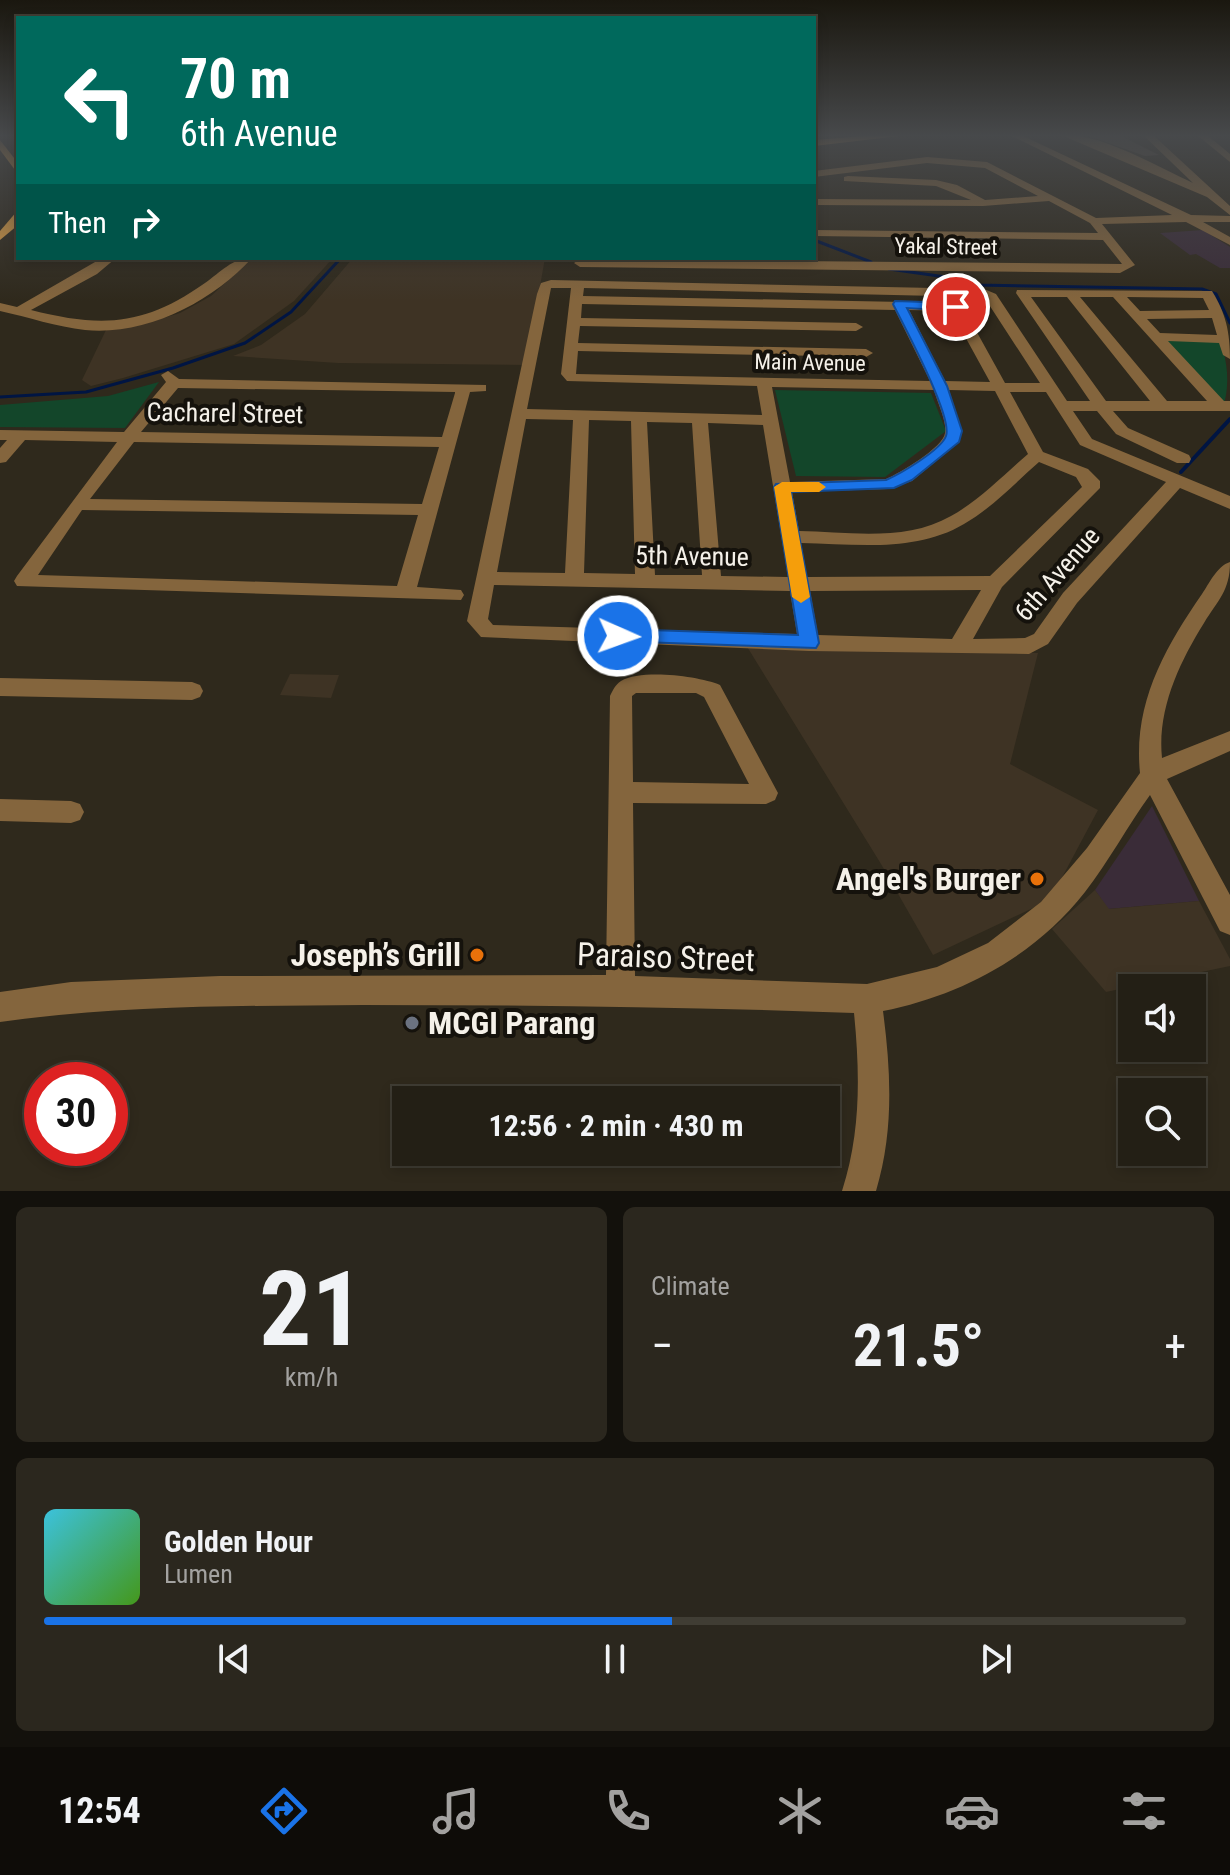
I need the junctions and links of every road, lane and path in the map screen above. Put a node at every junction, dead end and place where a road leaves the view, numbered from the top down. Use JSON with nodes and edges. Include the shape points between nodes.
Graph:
{"nodes":[{"id":1,"x":961,"y":191,"type":"edge"},
{"id":2,"x":1039,"y":191,"type":"edge"},
{"id":3,"x":1131,"y":191,"type":"edge"},
{"id":4,"x":1202,"y":191,"type":"edge"},
{"id":5,"x":1206,"y":191,"type":"edge"},
{"id":6,"x":1210,"y":194,"type":"junction"},
{"id":7,"x":1053,"y":198,"type":"junction"},
{"id":8,"x":816,"y":202,"type":"edge"},
{"id":9,"x":983,"y":203,"type":"junction"},
{"id":10,"x":1230,"y":212,"type":"edge"},
{"id":11,"x":16,"y":218,"type":"edge"},
{"id":12,"x":1188,"y":218,"type":"junction"},
{"id":13,"x":1230,"y":219,"type":"edge"},
{"id":14,"x":1094,"y":221,"type":"junction"},
{"id":15,"x":816,"y":233,"type":"edge"},
{"id":16,"x":1104,"y":237,"type":"junction"},
{"id":17,"x":6,"y":240,"type":"edge"},
{"id":18,"x":1230,"y":242,"type":"edge"},
{"id":19,"x":107,"y":260,"type":"edge"},
{"id":20,"x":243,"y":260,"type":"edge"},
{"id":21,"x":581,"y":260,"type":"edge"},
{"id":22,"x":744,"y":260,"type":"edge"},
{"id":23,"x":679,"y":261,"type":"edge"},
{"id":24,"x":578,"y":281,"type":"junction"},
{"id":25,"x":1070,"y":293,"type":"junction"},
{"id":26,"x":1116,"y":293,"type":"junction"},
{"id":27,"x":576,"y":300,"type":"junction"},
{"id":28,"x":846,"y":303,"type":"junction"},
{"id":29,"x":899,"y":304,"type":"junction"},
{"id":30,"x":0,"y":307,"type":"edge"},
{"id":31,"x":20,"y":311,"type":"junction"},
{"id":32,"x":1218,"y":314,"type":"junction"},
{"id":33,"x":1135,"y":315,"type":"junction"},
{"id":34,"x":573,"y":322,"type":"junction"},
{"id":35,"x":856,"y":327,"type":"junction"},
{"id":36,"x":1157,"y":337,"type":"junction"},
{"id":37,"x":1226,"y":339,"type":"junction"},
{"id":38,"x":571,"y":347,"type":"junction"},
{"id":39,"x":866,"y":353,"type":"junction"},
{"id":40,"x":1230,"y":355,"type":"edge"},
{"id":41,"x":764,"y":383,"type":"junction"},
{"id":42,"x":878,"y":385,"type":"junction"},
{"id":43,"x":940,"y":386,"type":"junction"},
{"id":44,"x":1000,"y":387,"type":"junction"},
{"id":45,"x":460,"y":388,"type":"junction"},
{"id":46,"x":481,"y":388,"type":"dead end"},
{"id":47,"x":1049,"y":388,"type":"junction"},
{"id":48,"x":1060,"y":406,"type":"junction"},
{"id":49,"x":1101,"y":406,"type":"junction"},
{"id":50,"x":1225,"y":406,"type":"edge"},
{"id":51,"x":1163,"y":407,"type":"junction"},
{"id":52,"x":520,"y":414,"type":"junction"},
{"id":53,"x":581,"y":415,"type":"junction"},
{"id":54,"x":639,"y":417,"type":"junction"},
{"id":55,"x":700,"y":418,"type":"junction"},
{"id":56,"x":770,"y":420,"type":"junction"},
{"id":57,"x":0,"y":435,"type":"edge"},
{"id":58,"x":20,"y":436,"type":"junction"},
{"id":59,"x":127,"y":437,"type":"junction"},
{"id":60,"x":448,"y":442,"type":"junction"},
{"id":61,"x":1037,"y":455,"type":"junction"},
{"id":62,"x":0,"y":458,"type":"edge"},
{"id":63,"x":1183,"y":459,"type":"dead end"},
{"id":64,"x":1177,"y":481,"type":"junction"},
{"id":65,"x":782,"y":487,"type":"junction"},
{"id":66,"x":1230,"y":503,"type":"edge"},
{"id":67,"x":77,"y":504,"type":"junction"},
{"id":68,"x":428,"y":510,"type":"junction"},
{"id":69,"x":790,"y":537,"type":"junction"},
{"id":70,"x":485,"y":578,"type":"junction"},
{"id":71,"x":1228,"y":578,"type":"edge"},
{"id":72,"x":574,"y":580,"type":"junction"},
{"id":73,"x":645,"y":581,"type":"junction"},
{"id":74,"x":712,"y":581,"type":"junction"},
{"id":75,"x":995,"y":583,"type":"junction"},
{"id":76,"x":799,"y":584,"type":"junction"},
{"id":77,"x":405,"y":593,"type":"junction"},
{"id":78,"x":454,"y":595,"type":"dead end"},
{"id":79,"x":809,"y":643,"type":"junction"},
{"id":80,"x":958,"y":647,"type":"junction"},
{"id":81,"x":0,"y":687,"type":"edge"},
{"id":82,"x":192,"y":691,"type":"dead end"},
{"id":83,"x":1230,"y":741,"type":"edge"},
{"id":84,"x":1152,"y":775,"type":"junction"},
{"id":85,"x":619,"y":792,"type":"junction"},
{"id":86,"x":0,"y":810,"type":"edge"},
{"id":87,"x":71,"y":812,"type":"dead end"},
{"id":88,"x":1230,"y":922,"type":"edge"},
{"id":89,"x":620,"y":990,"type":"junction"},
{"id":90,"x":867,"y":999,"type":"junction"},
{"id":91,"x":0,"y":1007,"type":"edge"},
{"id":92,"x":859,"y":1191,"type":"edge"}],
"edges":[{"from":1,"to":9,"type":"street"},
{"from":2,"to":7,"type":"street"},
{"from":3,"to":12,"type":"street"},
{"from":4,"to":6,"type":"street"},
{"from":5,"to":6,"type":"street"},
{"from":6,"to":10,"type":"street"},
{"from":7,"to":9,"type":"street"},
{"from":7,"to":14,"type":"street"},
{"from":8,"to":9,"type":"street"},
{"from":11,"to":17,"type":"main road"},
{"from":12,"to":13,"type":"street"},
{"from":12,"to":14,"type":"street"},
{"from":12,"to":18,"type":"street"},
{"from":14,"to":16,"type":"street","name":"Yakal Street"},
{"from":15,"to":16,"type":"street"},
{"from":16,"to":22,"type":"street","name":"Yakal Street","via":[[1127,268]]},
{"from":19,"to":31,"type":"street"},
{"from":20,"to":31,"type":"street","via":[[186,303],[143,320],[91,327]]},
{"from":21,"to":23,"type":"street","name":"Yakal Street"},
{"from":21,"to":24,"type":"street"},
{"from":22,"to":23,"type":"street","name":"Yakal Street"},
{"from":24,"to":27,"type":"street"},
{"from":24,"to":47,"type":"street","via":[[975,290],[991,297]]},
{"from":24,"to":52,"type":"street","via":[[547,285]]},
{"from":25,"to":26,"type":"street"},
{"from":25,"to":49,"type":"street","via":[[1021,295]]},
{"from":25,"to":51,"type":"street"},
{"from":26,"to":32,"type":"street","via":[[1207,294]]},
{"from":26,"to":33,"type":"street"},
{"from":27,"to":28,"type":"street"},
{"from":27,"to":34,"type":"street"},
{"from":28,"to":29,"type":"street"},
{"from":28,"to":35,"type":"street"},
{"from":29,"to":43,"type":"street"},
{"from":29,"to":44,"type":"street","via":[[956,307]]},
{"from":30,"to":31,"type":"street"},
{"from":32,"to":33,"type":"street"},
{"from":32,"to":37,"type":"street"},
{"from":33,"to":36,"type":"street"},
{"from":34,"to":35,"type":"street"},
{"from":34,"to":38,"type":"street"},
{"from":35,"to":39,"type":"street"},
{"from":36,"to":37,"type":"street"},
{"from":36,"to":50,"type":"street"},
{"from":37,"to":40,"type":"street"},
{"from":38,"to":39,"type":"street"},
{"from":38,"to":41,"type":"street","name":"Main Avenue","via":[[572,378]]},
{"from":39,"to":42,"type":"street"},
{"from":41,"to":42,"type":"street","name":"Main Avenue"},
{"from":41,"to":56,"type":"street"},
{"from":42,"to":43,"type":"street","name":"Main Avenue"},
{"from":43,"to":44,"type":"street","name":"Main Avenue"},
{"from":43,"to":65,"type":"street","via":[[954,437],[906,477],[866,487]]},
{"from":44,"to":47,"type":"street","name":"Main Avenue"},
{"from":44,"to":61,"type":"street"},
{"from":45,"to":46,"type":"street"},
{"from":45,"to":59,"type":"street","via":[[171,379]]},
{"from":45,"to":60,"type":"street","via":[[463,393]]},
{"from":47,"to":48,"type":"street"},
{"from":48,"to":49,"type":"street"},
{"from":48,"to":64,"type":"street","via":[[1086,442]]},
{"from":49,"to":51,"type":"street"},
{"from":49,"to":63,"type":"street","via":[[1129,436]]},
{"from":50,"to":51,"type":"street"},
{"from":52,"to":53,"type":"street"},
{"from":52,"to":70,"type":"street"},
{"from":53,"to":54,"type":"street"},
{"from":53,"to":72,"type":"street"},
{"from":54,"to":55,"type":"street"},
{"from":54,"to":73,"type":"street"},
{"from":55,"to":56,"type":"street"},
{"from":55,"to":74,"type":"street"},
{"from":56,"to":65,"type":"street"},
{"from":57,"to":58,"type":"street","name":"Cacharel Street"},
{"from":58,"to":59,"type":"street","name":"Cacharel Street"},
{"from":58,"to":62,"type":"street"},
{"from":59,"to":60,"type":"street","name":"Cacharel Street"},
{"from":59,"to":67,"type":"street"},
{"from":60,"to":68,"type":"street"},
{"from":61,"to":69,"type":"street","via":[[961,517],[932,533]]},
{"from":61,"to":75,"type":"street","via":[[1082,473],[1091,488]]},
{"from":64,"to":66,"type":"street"},
{"from":64,"to":80,"type":"street","name":"6th Avenue","via":[[1070,598],[1041,639],[1029,646]]},
{"from":65,"to":69,"type":"street"},
{"from":67,"to":68,"type":"street"},
{"from":67,"to":77,"type":"street","via":[[24,581]]},
{"from":68,"to":77,"type":"street"},
{"from":69,"to":76,"type":"street"},
{"from":70,"to":72,"type":"street","name":"5th Avenue"},
{"from":70,"to":79,"type":"street","name":"6th Avenue","via":[[478,611],[480,627],[488,632]]},
{"from":71,"to":84,"type":"street","via":[[1178,647],[1162,682],[1150,733]]},
{"from":72,"to":73,"type":"street","name":"5th Avenue"},
{"from":73,"to":74,"type":"street","name":"5th Avenue"},
{"from":74,"to":76,"type":"street","name":"5th Avenue"},
{"from":75,"to":76,"type":"street","name":"5th Avenue"},
{"from":75,"to":80,"type":"street"},
{"from":76,"to":79,"type":"street"},
{"from":77,"to":78,"type":"street"},
{"from":79,"to":80,"type":"street","name":"6th Avenue"},
{"from":81,"to":82,"type":"street"},
{"from":83,"to":84,"type":"street"},
{"from":84,"to":88,"type":"street"},
{"from":84,"to":90,"type":"street","name":"Paraiso Street","via":[[1073,888],[1015,944],[946,978]]},
{"from":85,"to":85,"type":"street","via":[[625,689],[698,685],[719,701],[766,793]]},
{"from":85,"to":89,"type":"street"},
{"from":86,"to":87,"type":"street"},
{"from":89,"to":90,"type":"street","name":"Paraiso Street"},
{"from":89,"to":91,"type":"street","name":"Paraiso Street","via":[[220,991],[71,997]]},
{"from":90,"to":92,"type":"street","via":[[875,1122]]}]}
